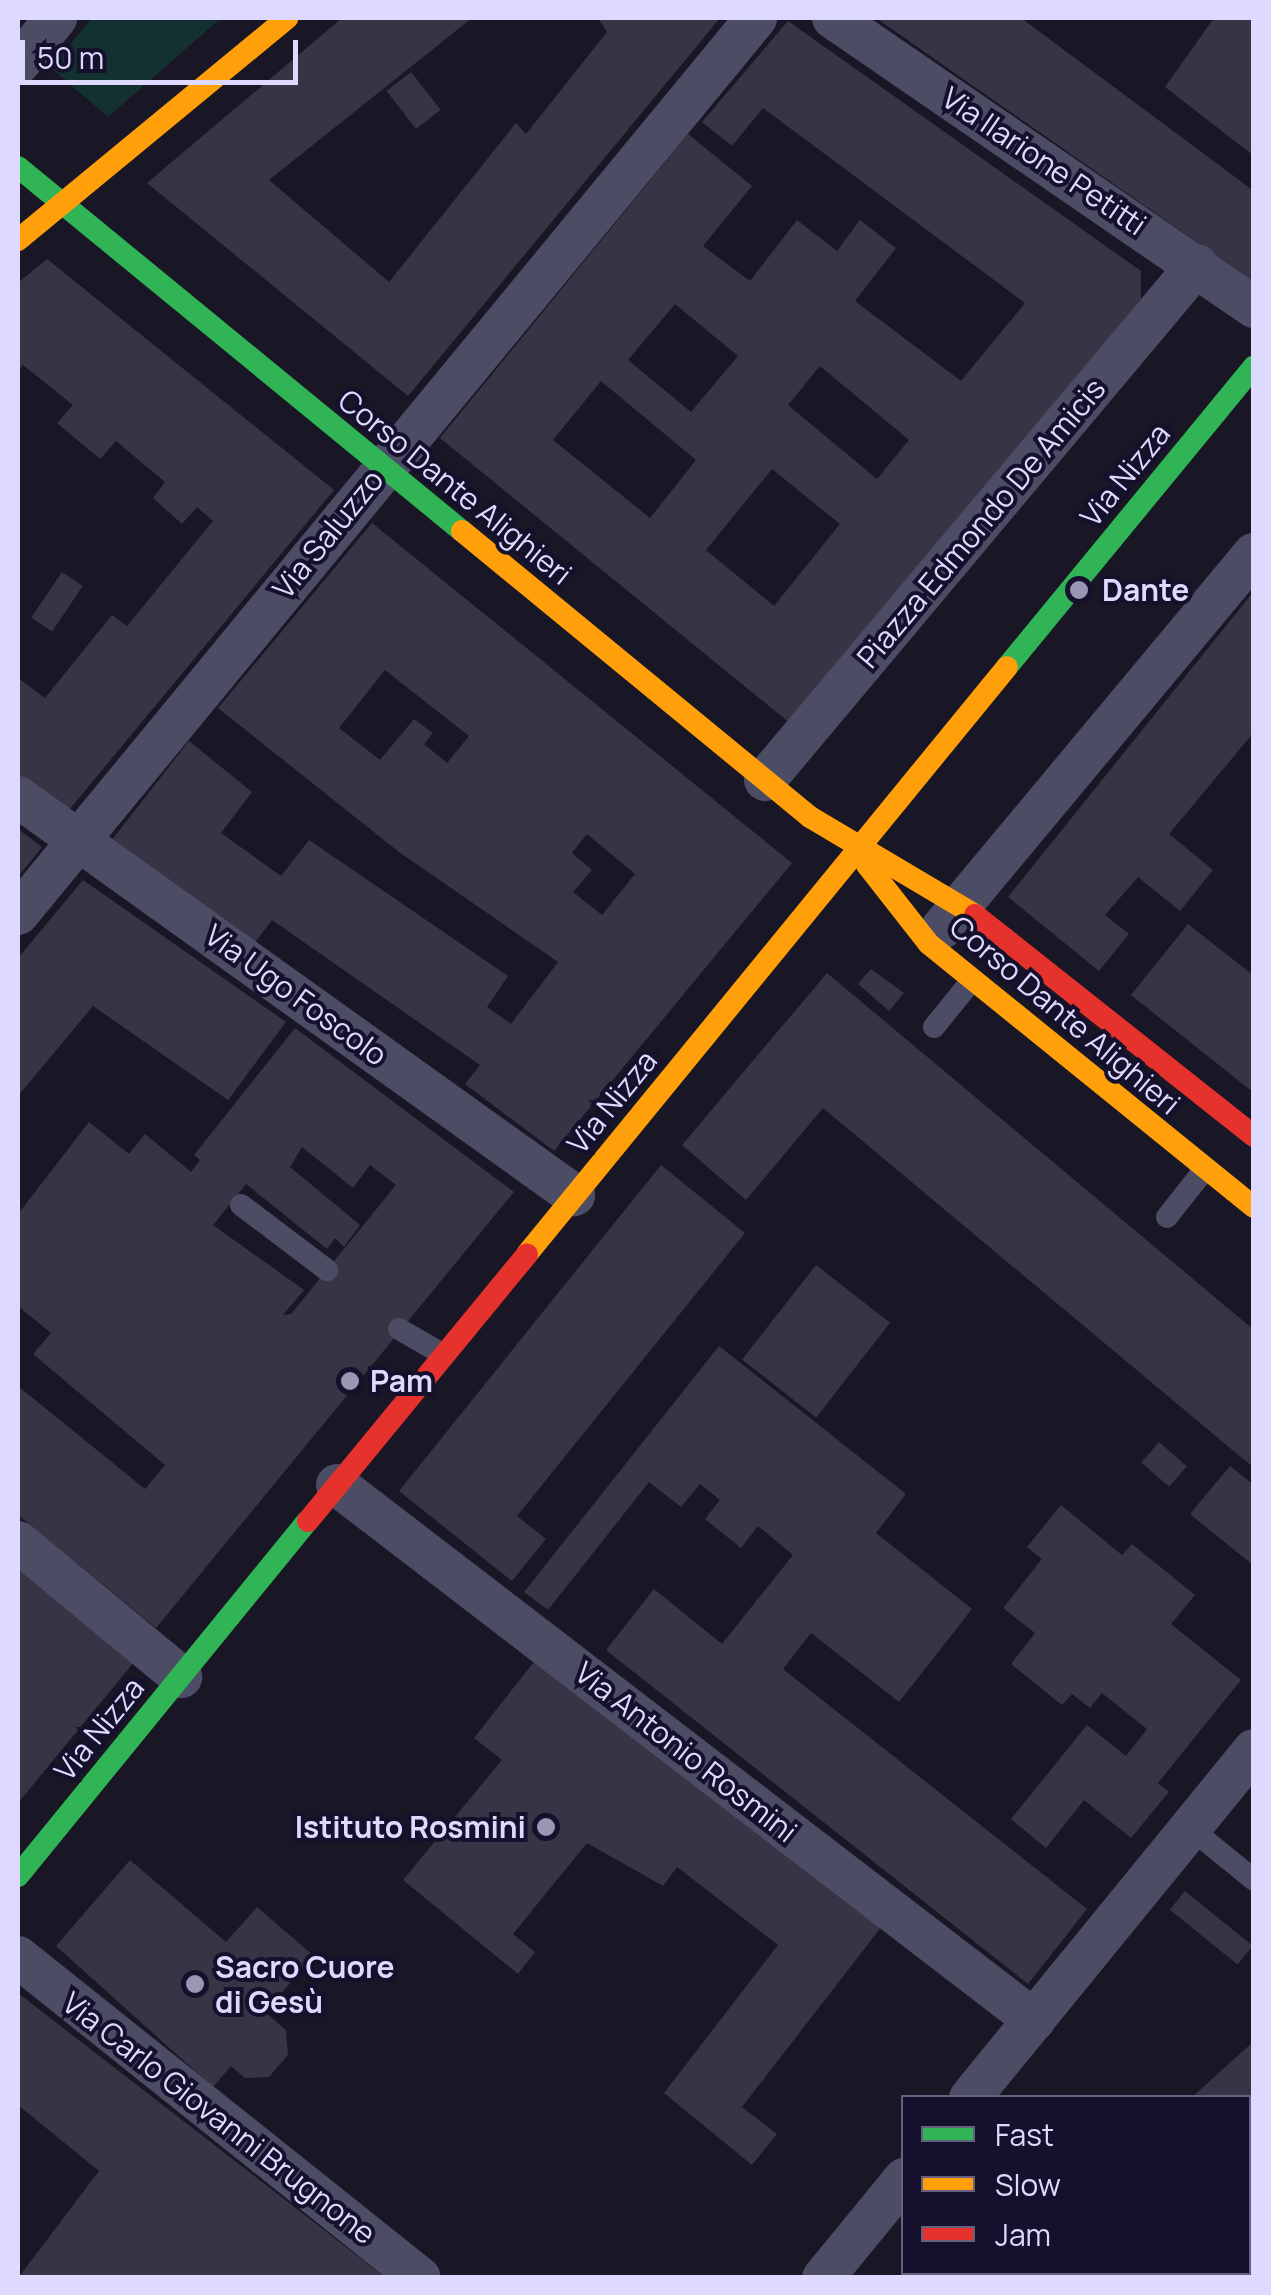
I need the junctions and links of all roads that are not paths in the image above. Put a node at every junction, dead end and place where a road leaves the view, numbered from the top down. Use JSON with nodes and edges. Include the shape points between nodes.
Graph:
{"nodes":[{"id":1,"x":56,"y":18,"type":"edge"},
{"id":2,"x":287,"y":18,"type":"edge"},
{"id":3,"x":756,"y":18,"type":"edge"},
{"id":4,"x":833,"y":18,"type":"edge"},
{"id":5,"x":18,"y":64,"type":"edge"},
{"id":6,"x":18,"y":167,"type":"edge"},
{"id":7,"x":61,"y":204,"type":"junction"},
{"id":8,"x":18,"y":240,"type":"edge"},
{"id":9,"x":1197,"y":265,"type":"junction"},
{"id":10,"x":1254,"y":307,"type":"edge"},
{"id":11,"x":1254,"y":366,"type":"edge"},
{"id":12,"x":383,"y":466,"type":"junction"},
{"id":13,"x":1254,"y":554,"type":"edge"},
{"id":14,"x":766,"y":780,"type":"junction"},
{"id":15,"x":18,"y":797,"type":"edge"},
{"id":16,"x":79,"y":838,"type":"junction"},
{"id":17,"x":856,"y":851,"type":"junction"},
{"id":18,"x":962,"y":904,"type":"junction"},
{"id":19,"x":18,"y":914,"type":"edge"},
{"id":20,"x":928,"y":944,"type":"junction"},
{"id":21,"x":972,"y":980,"type":"junction"},
{"id":22,"x":934,"y":1026,"type":"dead end"},
{"id":23,"x":1254,"y":1136,"type":"edge"},
{"id":24,"x":1204,"y":1169,"type":"junction"},
{"id":25,"x":574,"y":1195,"type":"junction"},
{"id":26,"x":241,"y":1205,"type":"dead end"},
{"id":27,"x":1254,"y":1207,"type":"edge"},
{"id":28,"x":1167,"y":1218,"type":"dead end"},
{"id":29,"x":327,"y":1270,"type":"dead end"},
{"id":30,"x":400,"y":1330,"type":"dead end"},
{"id":31,"x":444,"y":1354,"type":"junction"},
{"id":32,"x":338,"y":1485,"type":"junction"},
{"id":33,"x":18,"y":1542,"type":"edge"},
{"id":34,"x":181,"y":1677,"type":"junction"},
{"id":35,"x":1254,"y":1750,"type":"edge"},
{"id":36,"x":1190,"y":1827,"type":"junction"},
{"id":37,"x":18,"y":1876,"type":"edge"},
{"id":38,"x":1254,"y":1880,"type":"edge"},
{"id":39,"x":18,"y":1958,"type":"edge"},
{"id":40,"x":1034,"y":2020,"type":"junction"},
{"id":41,"x":972,"y":2095,"type":"edge"},
{"id":42,"x":901,"y":2183,"type":"edge"},
{"id":43,"x":420,"y":2278,"type":"edge"},
{"id":44,"x":822,"y":2278,"type":"edge"}],
"edges":[{"from":1,"to":5,"type":"street"},
{"from":2,"to":7,"type":"street"},
{"from":3,"to":12,"type":"street","name":"Via Saluzzo"},
{"from":4,"to":9,"type":"street","name":"Via Ilarione Petitti"},
{"from":6,"to":7,"type":"street","name":"Corso Dante Alighieri"},
{"from":7,"to":8,"type":"street"},
{"from":7,"to":12,"type":"street","name":"Corso Dante Alighieri"},
{"from":9,"to":10,"type":"street","name":"Via Ilarione Petitti"},
{"from":9,"to":14,"type":"street","name":"Piazza Edmondo De Amicis"},
{"from":11,"to":17,"type":"street","name":"Via Nizza"},
{"from":12,"to":14,"type":"street","name":"Corso Dante Alighieri"},
{"from":12,"to":16,"type":"street","name":"Via Saluzzo"},
{"from":13,"to":18,"type":"street"},
{"from":14,"to":17,"type":"street","name":"Corso Dante Alighieri"},
{"from":15,"to":16,"type":"street","name":"Via Ugo Foscolo"},
{"from":16,"to":19,"type":"street","name":"Via Saluzzo"},
{"from":16,"to":25,"type":"street","name":"Via Ugo Foscolo"},
{"from":17,"to":18,"type":"street","name":"Corso Dante Alighieri"},
{"from":17,"to":20,"type":"street","name":"Corso Dante Alighieri"},
{"from":17,"to":25,"type":"street","name":"Via Nizza"},
{"from":18,"to":20,"type":"street"},
{"from":18,"to":23,"type":"street","name":"Corso Dante Alighieri"},
{"from":20,"to":21,"type":"street","name":"Corso Dante Alighieri"},
{"from":21,"to":22,"type":"lane"},
{"from":21,"to":24,"type":"street","name":"Corso Dante Alighieri"},
{"from":24,"to":27,"type":"street","name":"Corso Dante Alighieri"},
{"from":24,"to":28,"type":"lane"},
{"from":25,"to":31,"type":"street","name":"Via Nizza"},
{"from":26,"to":29,"type":"lane"},
{"from":30,"to":31,"type":"lane"},
{"from":31,"to":32,"type":"street","name":"Via Nizza"},
{"from":32,"to":34,"type":"street","name":"Via Nizza"},
{"from":32,"to":40,"type":"street","name":"Via Antonio Rosmini"},
{"from":33,"to":34,"type":"street"},
{"from":34,"to":37,"type":"street","name":"Via Nizza"},
{"from":35,"to":36,"type":"street"},
{"from":36,"to":38,"type":"lane"},
{"from":36,"to":40,"type":"street"},
{"from":39,"to":43,"type":"street","name":"Via Carlo Giovanni Brugnone"},
{"from":40,"to":41,"type":"street"},
{"from":42,"to":44,"type":"street"}]}
